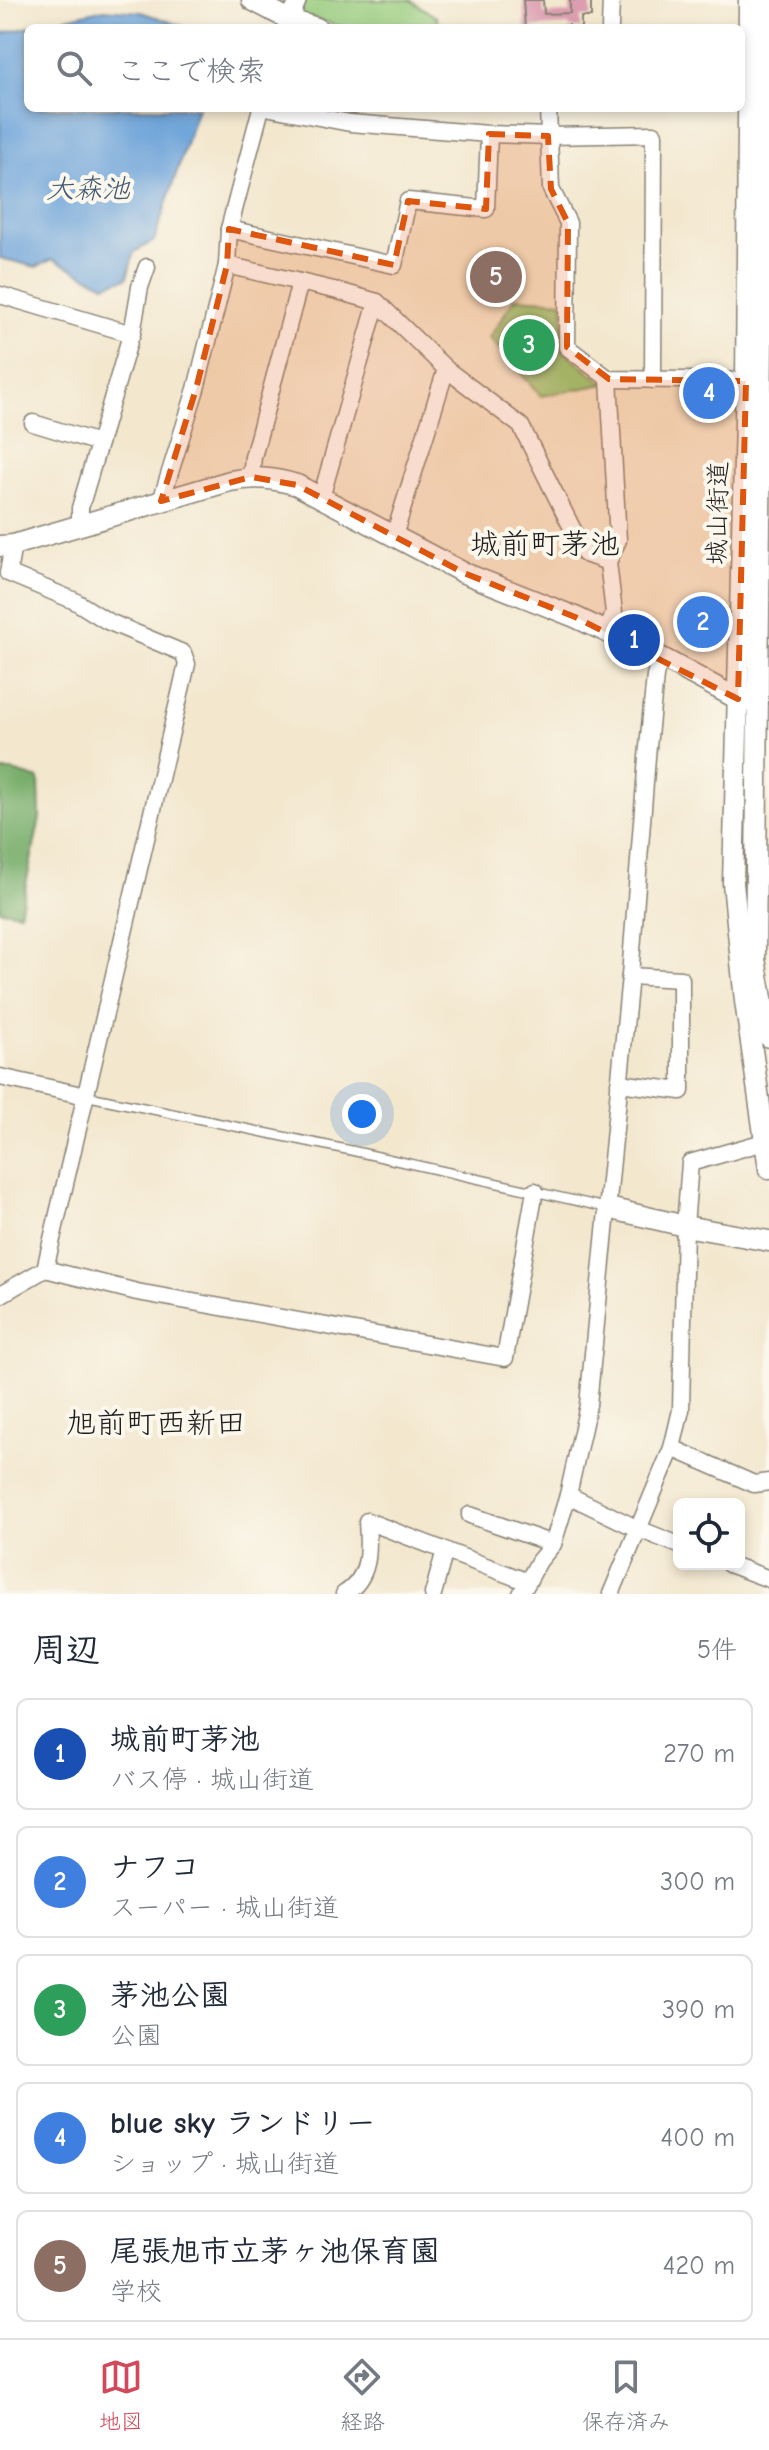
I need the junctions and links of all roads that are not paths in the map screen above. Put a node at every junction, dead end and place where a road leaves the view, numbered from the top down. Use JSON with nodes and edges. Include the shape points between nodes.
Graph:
{"nodes":[{"id":1,"x":252,"y":0,"type":"edge"},
{"id":2,"x":298,"y":0,"type":"edge"},
{"id":3,"x":611,"y":0,"type":"edge"},
{"id":4,"x":749,"y":0,"type":"edge"},
{"id":5,"x":766,"y":0,"type":"edge"},
{"id":6,"x":288,"y":24,"type":"edge"},
{"id":7,"x":610,"y":24,"type":"edge"},
{"id":8,"x":756,"y":44,"type":"edge"},
{"id":9,"x":260,"y":112,"type":"edge"},
{"id":10,"x":292,"y":112,"type":"edge"},
{"id":11,"x":548,"y":112,"type":"edge"},
{"id":12,"x":489,"y":134,"type":"junction"},
{"id":13,"x":548,"y":136,"type":"junction"},
{"id":14,"x":229,"y":229,"type":"junction"},
{"id":15,"x":227,"y":265,"type":"junction"},
{"id":16,"x":147,"y":267,"type":"dead end"},
{"id":17,"x":300,"y":282,"type":"junction"},
{"id":18,"x":0,"y":295,"type":"edge"},
{"id":19,"x":377,"y":302,"type":"junction"},
{"id":20,"x":132,"y":334,"type":"junction"},
{"id":21,"x":446,"y":369,"type":"junction"},
{"id":22,"x":609,"y":379,"type":"junction"},
{"id":23,"x":653,"y":380,"type":"junction"},
{"id":24,"x":759,"y":381,"type":"edge"},
{"id":25,"x":33,"y":423,"type":"dead end"},
{"id":26,"x":99,"y":443,"type":"junction"},
{"id":27,"x":251,"y":477,"type":"junction"},
{"id":28,"x":321,"y":498,"type":"junction"},
{"id":29,"x":161,"y":501,"type":"junction"},
{"id":30,"x":80,"y":525,"type":"junction"},
{"id":31,"x":394,"y":536,"type":"junction"},
{"id":32,"x":6,"y":546,"type":"edge"},
{"id":33,"x":608,"y":562,"type":"junction"},
{"id":34,"x":607,"y":632,"type":"junction"},
{"id":35,"x":660,"y":657,"type":"junction"},
{"id":36,"x":755,"y":703,"type":"edge"},
{"id":37,"x":762,"y":958,"type":"edge"},
{"id":38,"x":630,"y":976,"type":"junction"},
{"id":39,"x":769,"y":1037,"type":"edge"},
{"id":40,"x":0,"y":1077,"type":"edge"},
{"id":41,"x":619,"y":1083,"type":"junction"},
{"id":42,"x":86,"y":1096,"type":"junction"},
{"id":43,"x":764,"y":1142,"type":"junction"},
{"id":44,"x":769,"y":1169,"type":"edge"},
{"id":45,"x":535,"y":1191,"type":"junction"},
{"id":46,"x":608,"y":1208,"type":"junction"},
{"id":47,"x":685,"y":1226,"type":"junction"},
{"id":48,"x":769,"y":1241,"type":"edge"},
{"id":49,"x":45,"y":1269,"type":"junction"},
{"id":50,"x":0,"y":1295,"type":"edge"},
{"id":51,"x":672,"y":1448,"type":"junction"},
{"id":52,"x":769,"y":1482,"type":"edge"},
{"id":53,"x":568,"y":1495,"type":"junction"},
{"id":54,"x":470,"y":1515,"type":"dead end"},
{"id":55,"x":636,"y":1528,"type":"junction"},
{"id":56,"x":673,"y":1543,"type":"edge"},
{"id":57,"x":553,"y":1544,"type":"junction"},
{"id":58,"x":445,"y":1550,"type":"junction"},
{"id":59,"x":740,"y":1570,"type":"edge"},
{"id":60,"x":766,"y":1584,"type":"edge"},
{"id":61,"x":525,"y":1588,"type":"edge"},
{"id":62,"x":612,"y":1593,"type":"edge"},
{"id":63,"x":344,"y":1594,"type":"edge"},
{"id":64,"x":433,"y":1594,"type":"edge"}],
"edges":[{"from":1,"to":6,"type":"street"},
{"from":2,"to":6,"type":"street"},
{"from":3,"to":7,"type":"street"},
{"from":4,"to":8,"type":"street","name":"城山街道"},
{"from":5,"to":8,"type":"street","name":"城山街道"},
{"from":8,"to":24,"type":"street","name":"城山街道"},
{"from":9,"to":14,"type":"street"},
{"from":10,"to":12,"type":"street","via":[[350,123]]},
{"from":11,"to":13,"type":"street"},
{"from":12,"to":13,"type":"street"},
{"from":12,"to":14,"type":"street","via":[[486,209],[408,201],[394,265]]},
{"from":13,"to":22,"type":"street","via":[[551,189],[568,223],[567,347]]},
{"from":13,"to":23,"type":"street","via":[[654,134]]},
{"from":14,"to":15,"type":"street"},
{"from":15,"to":17,"type":"street"},
{"from":15,"to":29,"type":"street"},
{"from":16,"to":20,"type":"street"},
{"from":17,"to":19,"type":"street"},
{"from":17,"to":27,"type":"street"},
{"from":18,"to":20,"type":"street"},
{"from":19,"to":21,"type":"street"},
{"from":19,"to":28,"type":"street"},
{"from":20,"to":26,"type":"street"},
{"from":21,"to":31,"type":"street"},
{"from":21,"to":33,"type":"street","via":[[521,426],[585,554]]},
{"from":22,"to":23,"type":"street"},
{"from":22,"to":33,"type":"street","via":[[618,540]]},
{"from":23,"to":24,"type":"street"},
{"from":24,"to":36,"type":"street","name":"城山街道"},
{"from":25,"to":26,"type":"street"},
{"from":26,"to":30,"type":"street"},
{"from":27,"to":28,"type":"street","via":[[297,485]]},
{"from":27,"to":29,"type":"street"},
{"from":28,"to":31,"type":"street"},
{"from":29,"to":30,"type":"street"},
{"from":30,"to":32,"type":"street"},
{"from":31,"to":34,"type":"street","via":[[464,573]]},
{"from":32,"to":42,"type":"street","via":[[8,573],[183,653],[187,664]]},
{"from":33,"to":34,"type":"street","via":[[614,613]]},
{"from":34,"to":35,"type":"street"},
{"from":35,"to":36,"type":"street"},
{"from":35,"to":38,"type":"street"},
{"from":36,"to":37,"type":"street","name":"城山街道"},
{"from":36,"to":43,"type":"street","name":"城山街道","via":[[733,883]]},
{"from":37,"to":39,"type":"street","name":"城山街道"},
{"from":38,"to":41,"type":"street"},
{"from":38,"to":41,"type":"street","via":[[681,979],[681,1091]]},
{"from":40,"to":42,"type":"street"},
{"from":41,"to":46,"type":"street"},
{"from":42,"to":45,"type":"lane"},
{"from":42,"to":49,"type":"street"},
{"from":43,"to":44,"type":"street","name":"城山街道"},
{"from":43,"to":47,"type":"street","via":[[690,1163]]},
{"from":45,"to":46,"type":"lane"},
{"from":45,"to":49,"type":"street","via":[[505,1358],[137,1292]]},
{"from":46,"to":47,"type":"street"},
{"from":46,"to":53,"type":"street","via":[[588,1405]]},
{"from":47,"to":48,"type":"street"},
{"from":47,"to":51,"type":"street","via":[[683,1384]]},
{"from":49,"to":50,"type":"street"},
{"from":51,"to":52,"type":"street","via":[[754,1484]]},
{"from":51,"to":55,"type":"street"},
{"from":53,"to":55,"type":"street"},
{"from":53,"to":57,"type":"street"},
{"from":54,"to":57,"type":"street"},
{"from":55,"to":56,"type":"street"},
{"from":55,"to":62,"type":"street"},
{"from":57,"to":61,"type":"street"},
{"from":58,"to":61,"type":"street"},
{"from":58,"to":63,"type":"street","via":[[367,1521],[370,1554],[356,1587]]},
{"from":58,"to":64,"type":"street"},
{"from":59,"to":60,"type":"street"}]}
